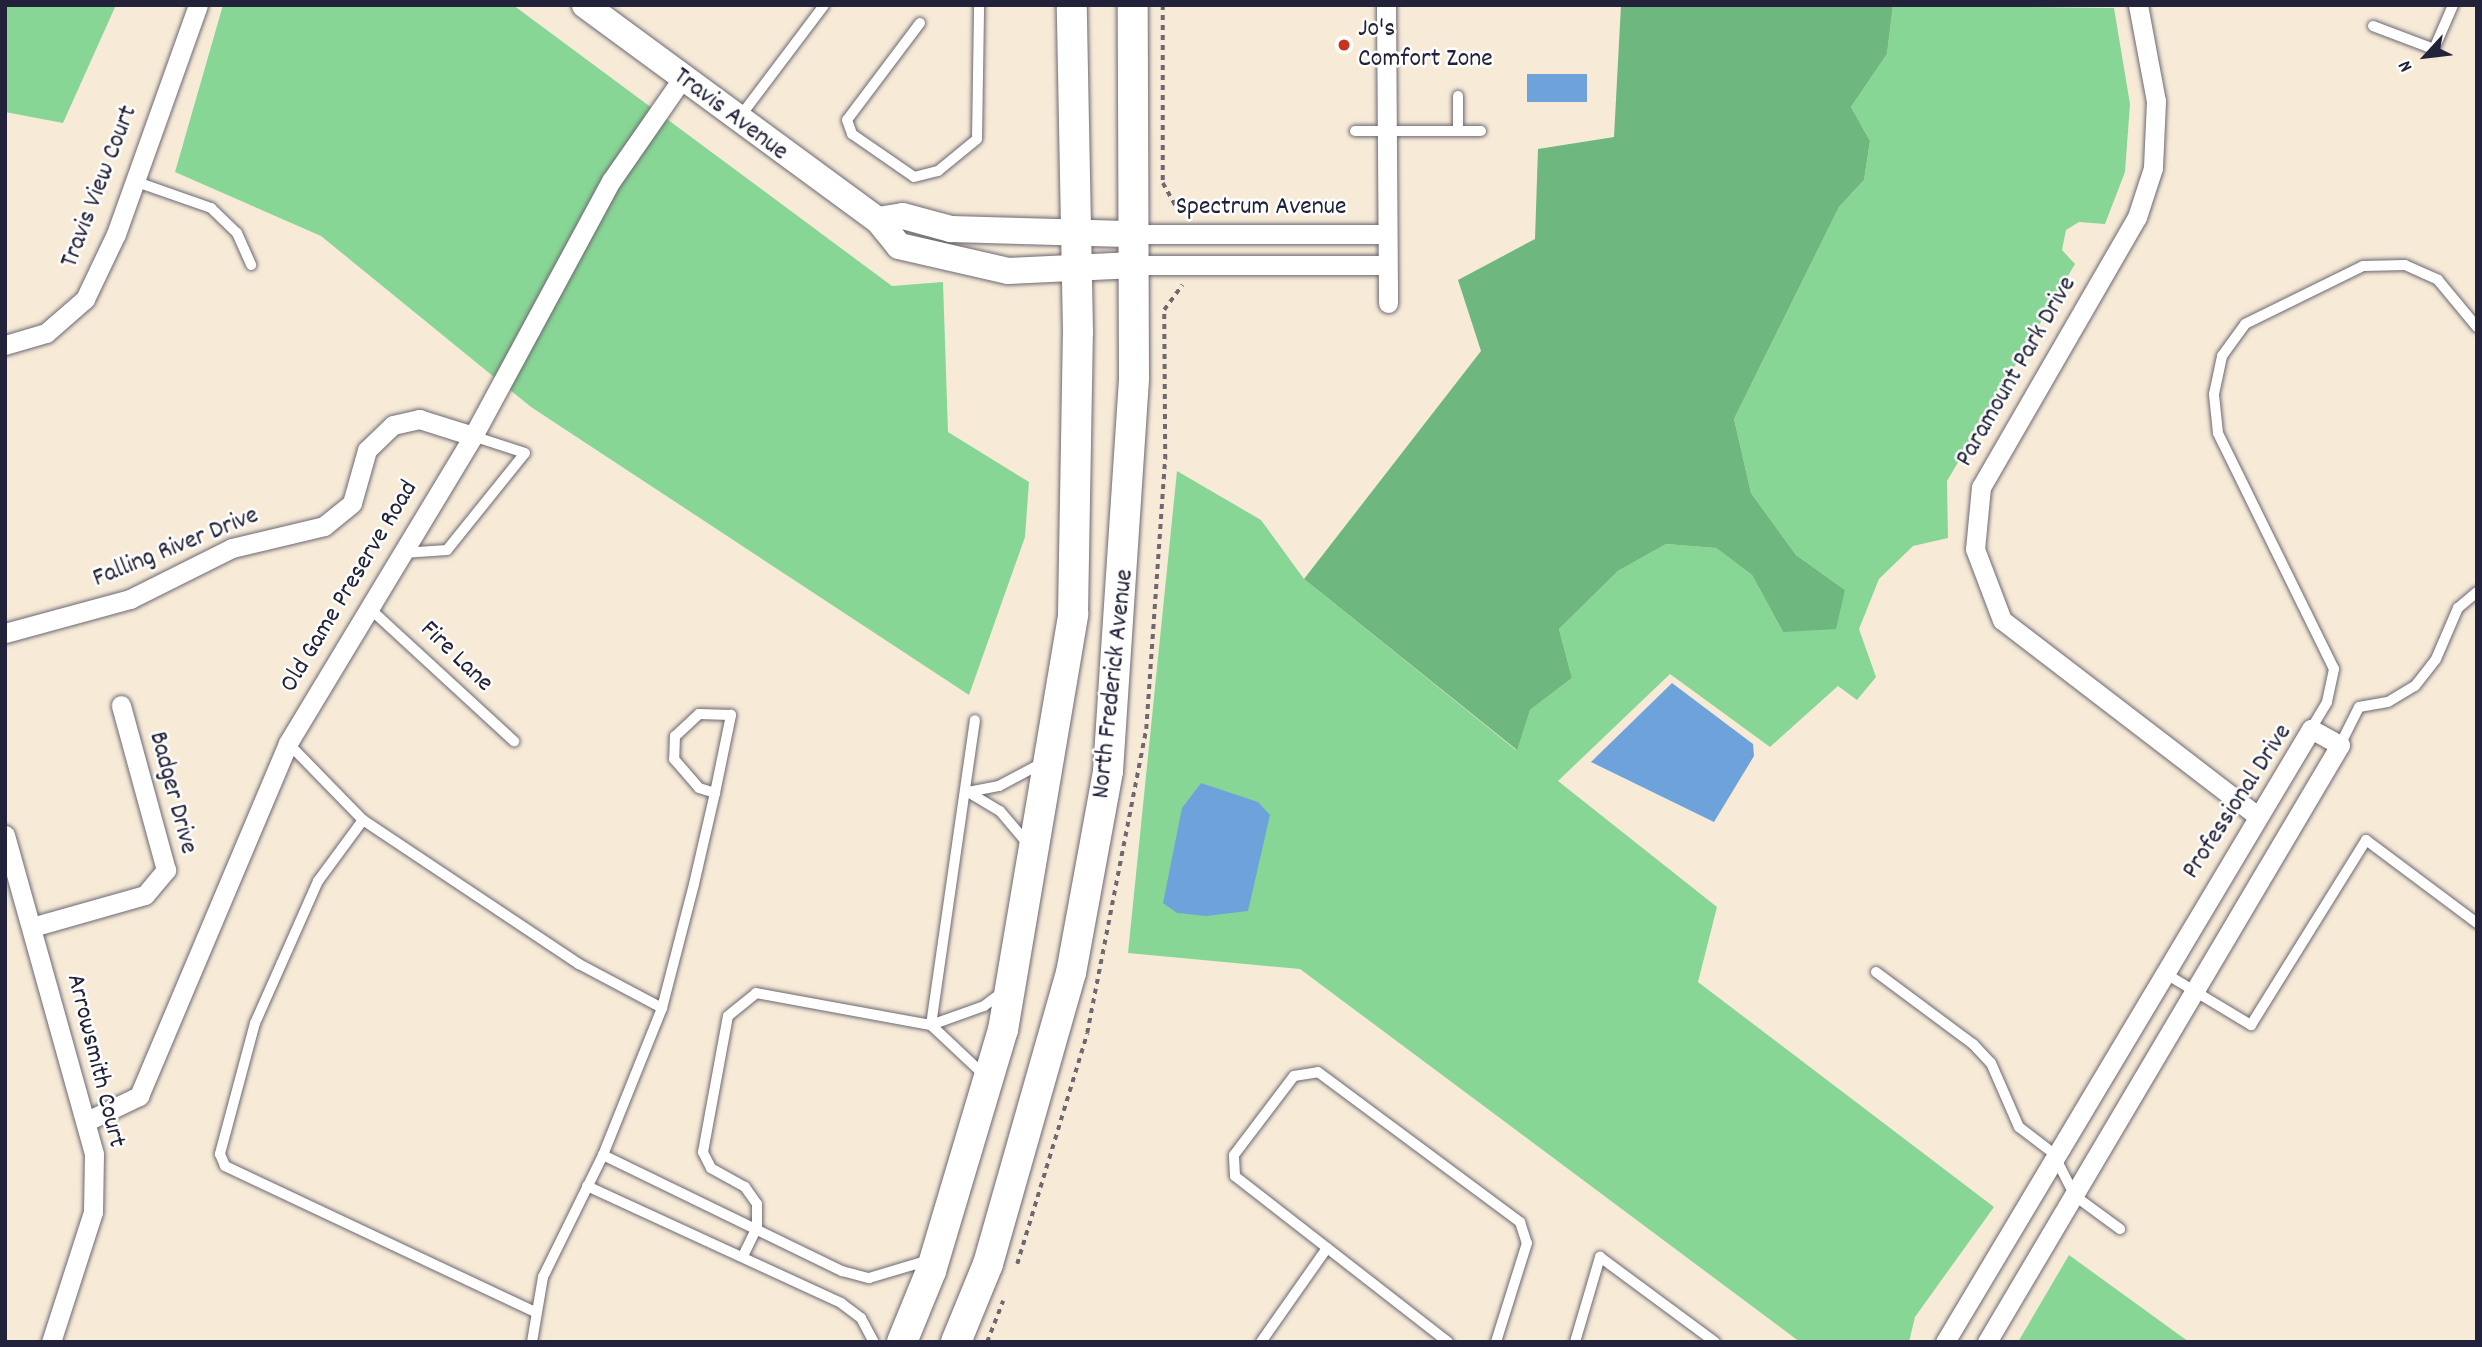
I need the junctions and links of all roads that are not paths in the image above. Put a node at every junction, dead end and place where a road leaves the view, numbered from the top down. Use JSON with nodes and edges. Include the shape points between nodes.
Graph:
{"nodes":[{"id":1,"x":198,"y":5,"type":"edge"},
{"id":2,"x":585,"y":5,"type":"edge"},
{"id":3,"x":824,"y":5,"type":"edge"},
{"id":4,"x":979,"y":5,"type":"edge"},
{"id":5,"x":1072,"y":5,"type":"edge"},
{"id":6,"x":1133,"y":5,"type":"edge"},
{"id":7,"x":1386,"y":5,"type":"edge"},
{"id":8,"x":2138,"y":5,"type":"edge"},
{"id":9,"x":2453,"y":5,"type":"edge"},
{"id":10,"x":920,"y":23,"type":"dead end"},
{"id":11,"x":2373,"y":26,"type":"dead end"},
{"id":12,"x":682,"y":79,"type":"junction"},
{"id":13,"x":1458,"y":96,"type":"dead end"},
{"id":14,"x":737,"y":121,"type":"junction"},
{"id":15,"x":1355,"y":131,"type":"dead end"},
{"id":16,"x":1387,"y":131,"type":"junction"},
{"id":17,"x":1458,"y":131,"type":"junction"},
{"id":18,"x":1481,"y":131,"type":"dead end"},
{"id":19,"x":130,"y":180,"type":"junction"},
{"id":20,"x":878,"y":220,"type":"junction"},
{"id":21,"x":1072,"y":228,"type":"junction"},
{"id":22,"x":1135,"y":234,"type":"junction"},
{"id":23,"x":1387,"y":234,"type":"junction"},
{"id":24,"x":251,"y":265,"type":"dead end"},
{"id":25,"x":1135,"y":265,"type":"junction"},
{"id":26,"x":1387,"y":265,"type":"junction"},
{"id":27,"x":1074,"y":272,"type":"junction"},
{"id":28,"x":1388,"y":303,"type":"dead end"},
{"id":29,"x":2477,"y":327,"type":"edge"},
{"id":30,"x":5,"y":345,"type":"edge"},
{"id":31,"x":472,"y":436,"type":"junction"},
{"id":32,"x":402,"y":553,"type":"junction"},
{"id":33,"x":2477,"y":592,"type":"edge"},
{"id":34,"x":367,"y":606,"type":"junction"},
{"id":35,"x":5,"y":633,"type":"edge"},
{"id":36,"x":121,"y":705,"type":"dead end"},
{"id":37,"x":975,"y":720,"type":"dead end"},
{"id":38,"x":2311,"y":729,"type":"junction"},
{"id":39,"x":514,"y":741,"type":"dead end"},
{"id":40,"x":288,"y":743,"type":"junction"},
{"id":41,"x":2340,"y":745,"type":"junction"},
{"id":42,"x":1049,"y":757,"type":"junction"},
{"id":43,"x":968,"y":792,"type":"junction"},
{"id":44,"x":715,"y":793,"type":"junction"},
{"id":45,"x":2257,"y":816,"type":"junction"},
{"id":46,"x":363,"y":820,"type":"junction"},
{"id":47,"x":5,"y":835,"type":"edge"},
{"id":48,"x":1032,"y":855,"type":"junction"},
{"id":49,"x":2477,"y":923,"type":"edge"},
{"id":50,"x":32,"y":927,"type":"junction"},
{"id":51,"x":2162,"y":971,"type":"junction"},
{"id":52,"x":1877,"y":972,"type":"dead end"},
{"id":53,"x":1010,"y":986,"type":"junction"},
{"id":54,"x":2194,"y":990,"type":"junction"},
{"id":55,"x":662,"y":1008,"type":"junction"},
{"id":56,"x":931,"y":1025,"type":"junction"},
{"id":57,"x":988,"y":1081,"type":"junction"},
{"id":58,"x":87,"y":1121,"type":"junction"},
{"id":59,"x":2053,"y":1153,"type":"junction"},
{"id":60,"x":603,"y":1154,"type":"junction"},
{"id":61,"x":587,"y":1186,"type":"junction"},
{"id":62,"x":2075,"y":1196,"type":"junction"},
{"id":63,"x":757,"y":1227,"type":"junction"},
{"id":64,"x":2120,"y":1229,"type":"dead end"},
{"id":65,"x":1327,"y":1248,"type":"junction"},
{"id":66,"x":743,"y":1256,"type":"junction"},
{"id":67,"x":936,"y":1256,"type":"junction"},
{"id":68,"x":535,"y":1312,"type":"junction"},
{"id":69,"x":51,"y":1342,"type":"edge"},
{"id":70,"x":532,"y":1342,"type":"edge"},
{"id":71,"x":874,"y":1342,"type":"edge"},
{"id":72,"x":902,"y":1342,"type":"edge"},
{"id":73,"x":956,"y":1342,"type":"edge"},
{"id":74,"x":1261,"y":1342,"type":"edge"},
{"id":75,"x":1448,"y":1342,"type":"edge"},
{"id":76,"x":1496,"y":1342,"type":"edge"},
{"id":77,"x":1575,"y":1342,"type":"edge"},
{"id":78,"x":1715,"y":1342,"type":"edge"},
{"id":79,"x":1944,"y":1342,"type":"edge"},
{"id":80,"x":1987,"y":1342,"type":"edge"}],
"edges":[{"from":1,"to":19,"type":"street","name":"Travis View Court"},
{"from":2,"to":12,"type":"street","name":"Travis Avenue"},
{"from":3,"to":14,"type":"lane"},
{"from":4,"to":10,"type":"lane","via":[[974,142],[938,171],[914,177],[852,134],[849,115]]},
{"from":5,"to":21,"type":"main road","name":"North Frederick Avenue"},
{"from":6,"to":22,"type":"main road","name":"North Frederick Avenue"},
{"from":7,"to":16,"type":"street"},
{"from":8,"to":45,"type":"street","name":"Paramount Park Drive","via":[[2156,101],[2153,168],[2137,217],[1981,487],[1975,549],[2002,620]]},
{"from":9,"to":11,"type":"lane","via":[[2434,49]]},
{"from":12,"to":14,"type":"street","name":"Travis Avenue"},
{"from":12,"to":31,"type":"street","name":"Old Game Preserve Road","via":[[611,181]]},
{"from":13,"to":17,"type":"lane"},
{"from":14,"to":20,"type":"street","name":"Travis Avenue"},
{"from":15,"to":16,"type":"lane"},
{"from":16,"to":17,"type":"lane"},
{"from":16,"to":23,"type":"street"},
{"from":17,"to":18,"type":"lane"},
{"from":19,"to":24,"type":"lane","via":[[211,208],[237,233]]},
{"from":19,"to":30,"type":"street","name":"Travis View Court","via":[[116,234],[85,299],[46,333]]},
{"from":20,"to":21,"type":"street","via":[[903,216],[951,229]]},
{"from":20,"to":27,"type":"street","name":"Travis Avenue","via":[[899,246],[952,263]]},
{"from":21,"to":22,"type":"street"},
{"from":21,"to":27,"type":"main road","name":"North Frederick Avenue"},
{"from":22,"to":23,"type":"street","name":"Spectrum Avenue"},
{"from":22,"to":25,"type":"main road","name":"North Frederick Avenue"},
{"from":23,"to":26,"type":"street"},
{"from":25,"to":26,"type":"street"},
{"from":25,"to":27,"type":"street","name":"Travis Avenue"},
{"from":25,"to":73,"type":"main road","name":"North Frederick Avenue","via":[[1126,572],[1108,771],[1072,973],[988,1264]]},
{"from":26,"to":28,"type":"street"},
{"from":27,"to":42,"type":"main road","name":"North Frederick Avenue","via":[[1073,614]]},
{"from":29,"to":38,"type":"lane","via":[[2438,279],[2405,265],[2363,266],[2245,324],[2222,356],[2214,394],[2218,433],[2334,669],[2334,682]]},
{"from":31,"to":32,"type":"street","name":"Old Game Preserve Road"},
{"from":31,"to":32,"type":"lane","via":[[525,453],[447,550]]},
{"from":31,"to":35,"type":"street","name":"Falling River Drive","via":[[419,419],[393,425],[367,450],[352,503],[324,526],[232,548],[130,599]]},
{"from":32,"to":34,"type":"street","name":"Old Game Preserve Road"},
{"from":33,"to":41,"type":"lane","via":[[2458,608],[2436,659],[2415,686],[2388,702],[2360,707]]},
{"from":34,"to":39,"type":"lane","name":"Fire Lane"},
{"from":34,"to":40,"type":"street","name":"Old Game Preserve Road"},
{"from":36,"to":50,"type":"street","name":"Badger Drive","via":[[166,870],[145,895]]},
{"from":37,"to":43,"type":"lane"},
{"from":38,"to":41,"type":"street","name":"Professional Drive"},
{"from":38,"to":45,"type":"street","name":"Professional Drive"},
{"from":40,"to":46,"type":"lane"},
{"from":40,"to":58,"type":"street","name":"Old Game Preserve Road","via":[[139,1096]]},
{"from":41,"to":54,"type":"street","name":"Professional Drive"},
{"from":42,"to":43,"type":"lane","via":[[1010,781]]},
{"from":42,"to":48,"type":"main road","name":"North Frederick Avenue"},
{"from":43,"to":48,"type":"lane","via":[[1015,825]]},
{"from":43,"to":56,"type":"lane"},
{"from":44,"to":44,"type":"lane","via":[[679,770],[675,736],[699,714],[731,715]]},
{"from":44,"to":55,"type":"lane"},
{"from":45,"to":51,"type":"street","name":"Professional Drive"},
{"from":46,"to":55,"type":"lane","via":[[579,964]]},
{"from":46,"to":68,"type":"lane","via":[[318,881],[255,1023],[220,1154],[225,1166]]},
{"from":47,"to":50,"type":"street","name":"Arrowsmith Court"},
{"from":48,"to":53,"type":"main road","name":"North Frederick Avenue"},
{"from":49,"to":54,"type":"lane","via":[[2367,840],[2252,1025]]},
{"from":50,"to":58,"type":"street","name":"Arrowsmith Court"},
{"from":51,"to":54,"type":"lane"},
{"from":51,"to":59,"type":"street","name":"Professional Drive"},
{"from":52,"to":59,"type":"lane","via":[[1991,1063],[2019,1127]]},
{"from":53,"to":56,"type":"lane","via":[[984,1006]]},
{"from":53,"to":57,"type":"main road","name":"North Frederick Avenue"},
{"from":54,"to":62,"type":"street","name":"Professional Drive"},
{"from":55,"to":60,"type":"lane"},
{"from":56,"to":57,"type":"lane","via":[[971,1057]]},
{"from":56,"to":63,"type":"lane","via":[[756,993],[728,1016],[720,1037],[704,1161],[745,1187],[757,1204]]},
{"from":57,"to":67,"type":"main road","name":"North Frederick Avenue"},
{"from":58,"to":69,"type":"street","name":"Arrowsmith Court","via":[[94,1154],[93,1212]]},
{"from":59,"to":62,"type":"lane"},
{"from":59,"to":79,"type":"street","name":"Professional Drive"},
{"from":60,"to":61,"type":"lane"},
{"from":60,"to":63,"type":"lane"},
{"from":61,"to":66,"type":"lane"},
{"from":61,"to":68,"type":"lane","via":[[552,1254]]},
{"from":62,"to":64,"type":"lane"},
{"from":62,"to":80,"type":"street","name":"Professional Drive"},
{"from":63,"to":66,"type":"lane"},
{"from":63,"to":67,"type":"lane","via":[[869,1278],[903,1272]]},
{"from":65,"to":74,"type":"lane"},
{"from":65,"to":75,"type":"lane"},
{"from":65,"to":76,"type":"lane","via":[[1235,1176],[1232,1164],[1284,1087],[1305,1071],[1318,1072],[1520,1222],[1527,1243]]},
{"from":66,"to":71,"type":"lane","via":[[841,1303],[860,1318]]},
{"from":67,"to":72,"type":"main road","name":"North Frederick Avenue"},
{"from":68,"to":70,"type":"lane"},
{"from":77,"to":78,"type":"lane","via":[[1600,1257]]}]}
